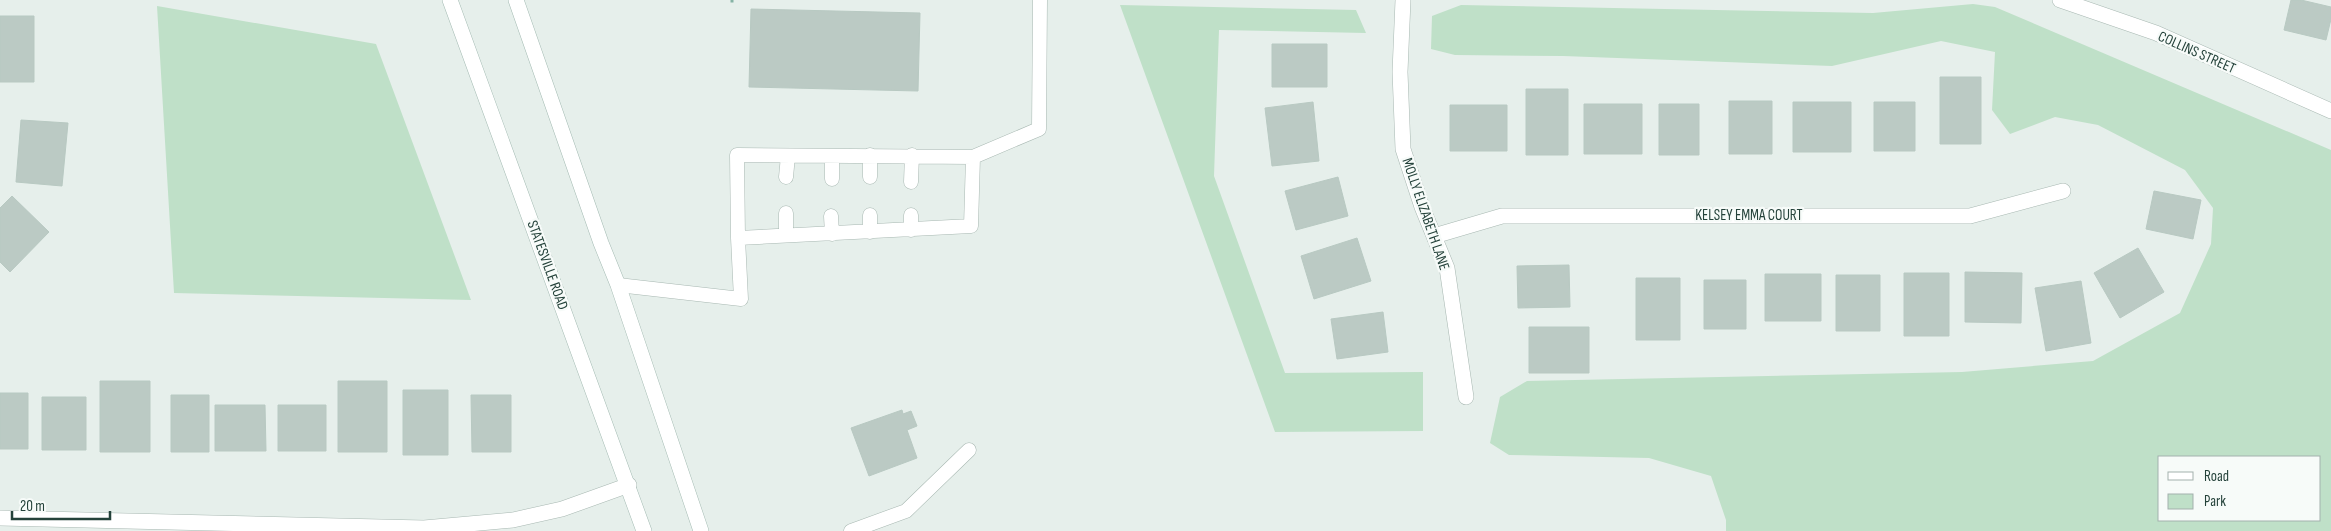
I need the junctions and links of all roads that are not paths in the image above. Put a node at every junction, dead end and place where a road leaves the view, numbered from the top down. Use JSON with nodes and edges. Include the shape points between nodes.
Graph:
{"nodes":[{"id":1,"x":450,"y":0,"type":"edge"},
{"id":2,"x":516,"y":0,"type":"edge"},
{"id":3,"x":1040,"y":0,"type":"edge"},
{"id":4,"x":1404,"y":0,"type":"edge"},
{"id":5,"x":2060,"y":0,"type":"edge"},
{"id":6,"x":2331,"y":111,"type":"edge"},
{"id":7,"x":870,"y":155,"type":"junction"},
{"id":8,"x":912,"y":155,"type":"junction"},
{"id":9,"x":788,"y":156,"type":"junction"},
{"id":10,"x":832,"y":156,"type":"junction"},
{"id":11,"x":974,"y":157,"type":"junction"},
{"id":12,"x":786,"y":177,"type":"dead end"},
{"id":13,"x":870,"y":177,"type":"dead end"},
{"id":14,"x":832,"y":179,"type":"dead end"},
{"id":15,"x":911,"y":182,"type":"dead end"},
{"id":16,"x":2063,"y":192,"type":"dead end"},
{"id":17,"x":786,"y":213,"type":"dead end"},
{"id":18,"x":870,"y":215,"type":"dead end"},
{"id":19,"x":911,"y":215,"type":"dead end"},
{"id":20,"x":832,"y":216,"type":"dead end"},
{"id":21,"x":911,"y":230,"type":"junction"},
{"id":22,"x":870,"y":232,"type":"junction"},
{"id":23,"x":832,"y":234,"type":"junction"},
{"id":24,"x":786,"y":235,"type":"junction"},
{"id":25,"x":1434,"y":236,"type":"junction"},
{"id":26,"x":738,"y":238,"type":"junction"},
{"id":27,"x":618,"y":285,"type":"junction"},
{"id":28,"x":1466,"y":397,"type":"dead end"},
{"id":29,"x":970,"y":450,"type":"dead end"},
{"id":30,"x":629,"y":485,"type":"junction"},
{"id":31,"x":0,"y":518,"type":"edge"},
{"id":32,"x":644,"y":531,"type":"edge"},
{"id":33,"x":701,"y":531,"type":"edge"},
{"id":34,"x":851,"y":531,"type":"edge"}],
"edges":[{"from":1,"to":30,"type":"street","name":"STATESVILLE ROAD"},
{"from":2,"to":27,"type":"street"},
{"from":3,"to":11,"type":"lane","via":[[1039,129]]},
{"from":4,"to":25,"type":"street","name":"MOLLY ELIZABETH LANE","via":[[1400,72],[1403,149]]},
{"from":5,"to":6,"type":"street","name":"COLLINS STREET","via":[[2156,33]]},
{"from":7,"to":8,"type":"lane"},
{"from":7,"to":10,"type":"lane"},
{"from":7,"to":13,"type":"lane"},
{"from":8,"to":11,"type":"lane"},
{"from":8,"to":15,"type":"lane"},
{"from":9,"to":10,"type":"lane"},
{"from":9,"to":12,"type":"lane"},
{"from":9,"to":26,"type":"lane","via":[[737,155]]},
{"from":10,"to":14,"type":"lane"},
{"from":11,"to":21,"type":"lane","via":[[971,226]]},
{"from":16,"to":25,"type":"street","name":"KELSEY EMMA COURT","via":[[1970,216],[1502,216]]},
{"from":17,"to":24,"type":"lane"},
{"from":18,"to":22,"type":"lane"},
{"from":19,"to":21,"type":"lane"},
{"from":20,"to":23,"type":"lane"},
{"from":21,"to":22,"type":"lane"},
{"from":22,"to":23,"type":"lane"},
{"from":23,"to":24,"type":"lane"},
{"from":24,"to":26,"type":"lane"},
{"from":25,"to":28,"type":"street","name":"MOLLY ELIZABETH LANE","via":[[1446,268]]},
{"from":26,"to":27,"type":"lane","via":[[741,299]]},
{"from":27,"to":33,"type":"street"},
{"from":29,"to":34,"type":"lane","via":[[906,511]]},
{"from":30,"to":31,"type":"street","via":[[562,509],[513,520],[424,528]]},
{"from":30,"to":32,"type":"street","name":"STATESVILLE ROAD"}]}
